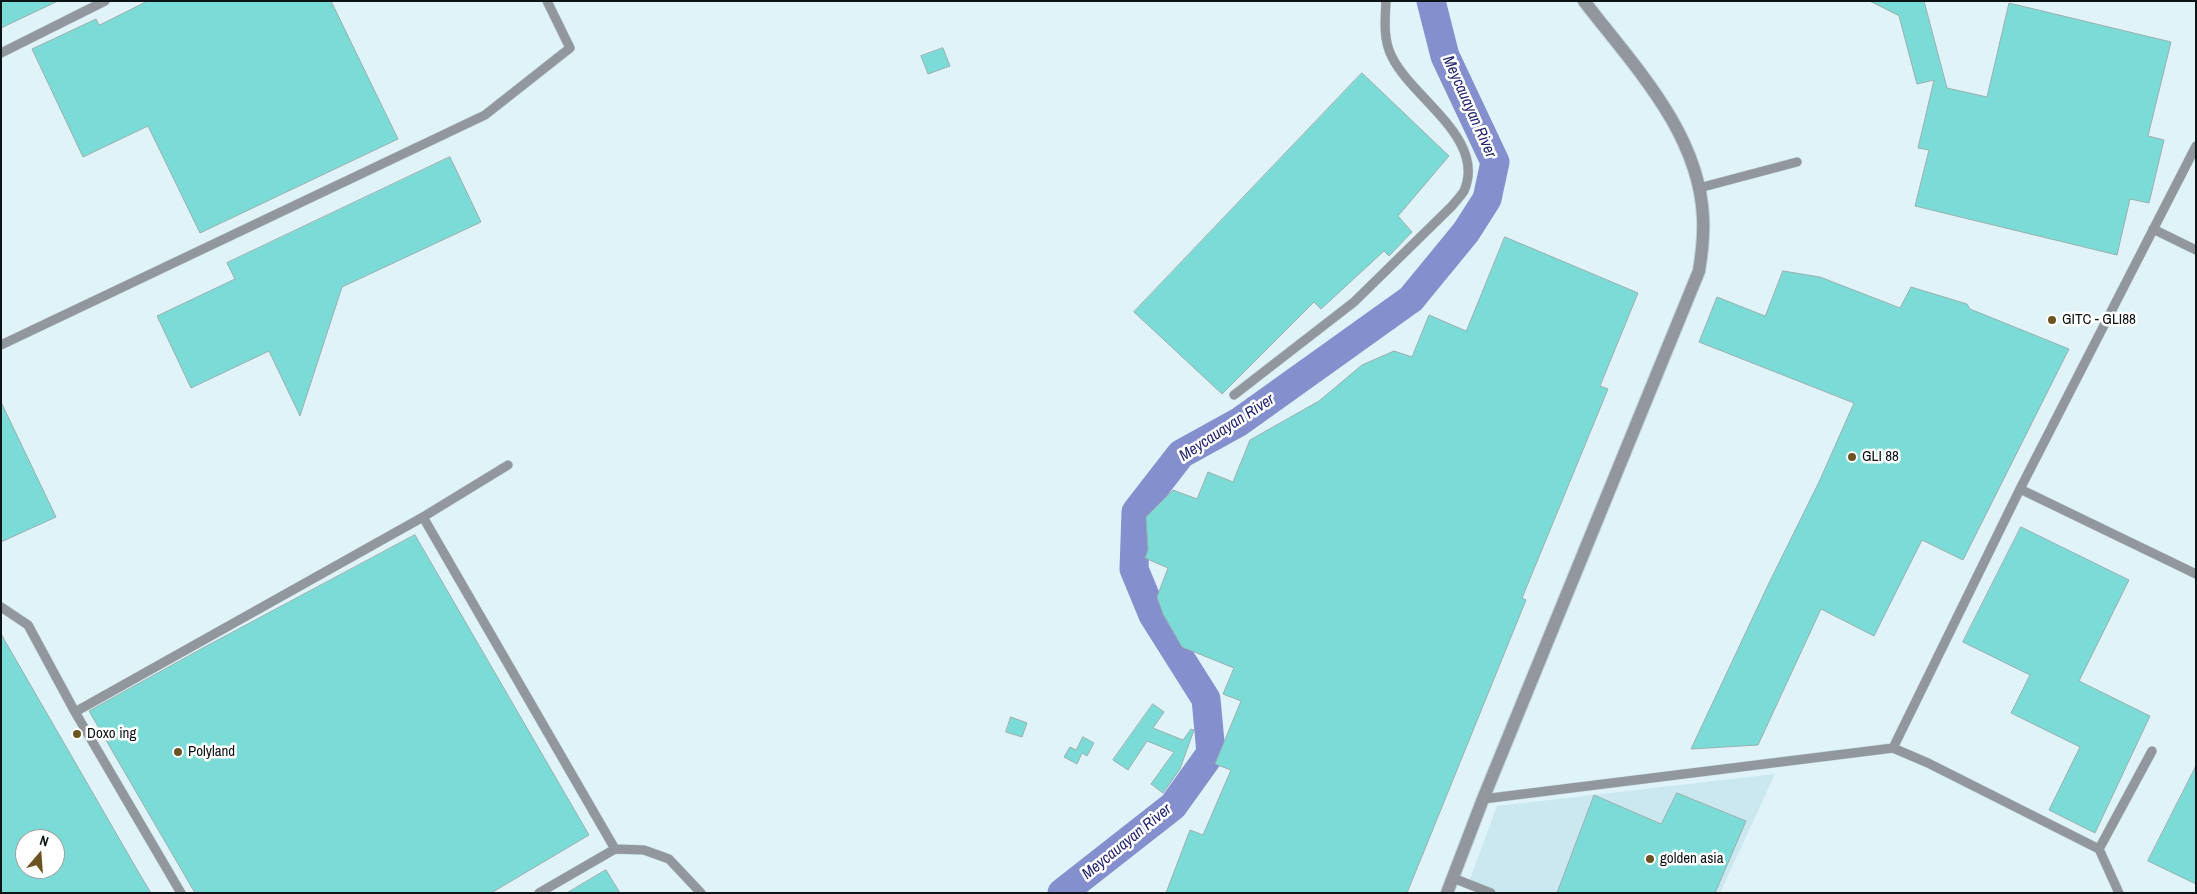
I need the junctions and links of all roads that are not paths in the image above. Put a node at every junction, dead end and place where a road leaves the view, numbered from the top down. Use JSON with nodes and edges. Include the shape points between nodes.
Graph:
{"nodes":[{"id":1,"x":105,"y":1,"type":"edge"},
{"id":2,"x":547,"y":1,"type":"edge"},
{"id":3,"x":1386,"y":1,"type":"edge"},
{"id":4,"x":1584,"y":1,"type":"edge"},
{"id":5,"x":1,"y":53,"type":"edge"},
{"id":6,"x":2196,"y":146,"type":"edge"},
{"id":7,"x":1797,"y":162,"type":"dead end"},
{"id":8,"x":1699,"y":188,"type":"junction"},
{"id":9,"x":2153,"y":229,"type":"junction"},
{"id":10,"x":2196,"y":250,"type":"edge"},
{"id":11,"x":1,"y":345,"type":"edge"},
{"id":12,"x":1234,"y":394,"type":"dead end"},
{"id":13,"x":508,"y":465,"type":"dead end"},
{"id":14,"x":2020,"y":489,"type":"junction"},
{"id":15,"x":423,"y":517,"type":"junction"},
{"id":16,"x":2196,"y":574,"type":"edge"},
{"id":17,"x":1,"y":607,"type":"edge"},
{"id":18,"x":75,"y":712,"type":"junction"},
{"id":19,"x":1893,"y":748,"type":"junction"},
{"id":20,"x":2152,"y":751,"type":"dead end"},
{"id":21,"x":1483,"y":798,"type":"junction"},
{"id":22,"x":615,"y":849,"type":"junction"},
{"id":23,"x":2099,"y":850,"type":"junction"},
{"id":24,"x":1453,"y":878,"type":"junction"},
{"id":25,"x":181,"y":893,"type":"edge"},
{"id":26,"x":539,"y":893,"type":"edge"},
{"id":27,"x":701,"y":893,"type":"edge"},
{"id":28,"x":1447,"y":893,"type":"edge"},
{"id":29,"x":1491,"y":893,"type":"edge"},
{"id":30,"x":2119,"y":893,"type":"edge"}],
"edges":[{"from":1,"to":5,"type":"lane"},
{"from":2,"to":11,"type":"lane","via":[[570,48],[485,115]]},
{"from":3,"to":12,"type":"lane","via":[[1386,41],[1392,58],[1455,133],[1466,152],[1464,191],[1354,302]]},
{"from":4,"to":8,"type":"street","via":[[1659,98],[1680,136]]},
{"from":6,"to":9,"type":"lane"},
{"from":7,"to":8,"type":"lane"},
{"from":8,"to":21,"type":"street","via":[[1704,217],[1697,278]]},
{"from":9,"to":10,"type":"lane"},
{"from":9,"to":14,"type":"lane"},
{"from":13,"to":15,"type":"lane"},
{"from":14,"to":16,"type":"lane"},
{"from":14,"to":19,"type":"lane"},
{"from":15,"to":18,"type":"lane"},
{"from":15,"to":22,"type":"lane"},
{"from":17,"to":18,"type":"lane","via":[[28,625]]},
{"from":18,"to":25,"type":"lane"},
{"from":19,"to":21,"type":"lane"},
{"from":19,"to":23,"type":"lane"},
{"from":20,"to":23,"type":"lane"},
{"from":21,"to":24,"type":"street"},
{"from":22,"to":26,"type":"lane"},
{"from":22,"to":27,"type":"lane","via":[[644,850],[669,859]]},
{"from":23,"to":30,"type":"lane"},
{"from":24,"to":28,"type":"street"},
{"from":24,"to":29,"type":"lane"}]}
